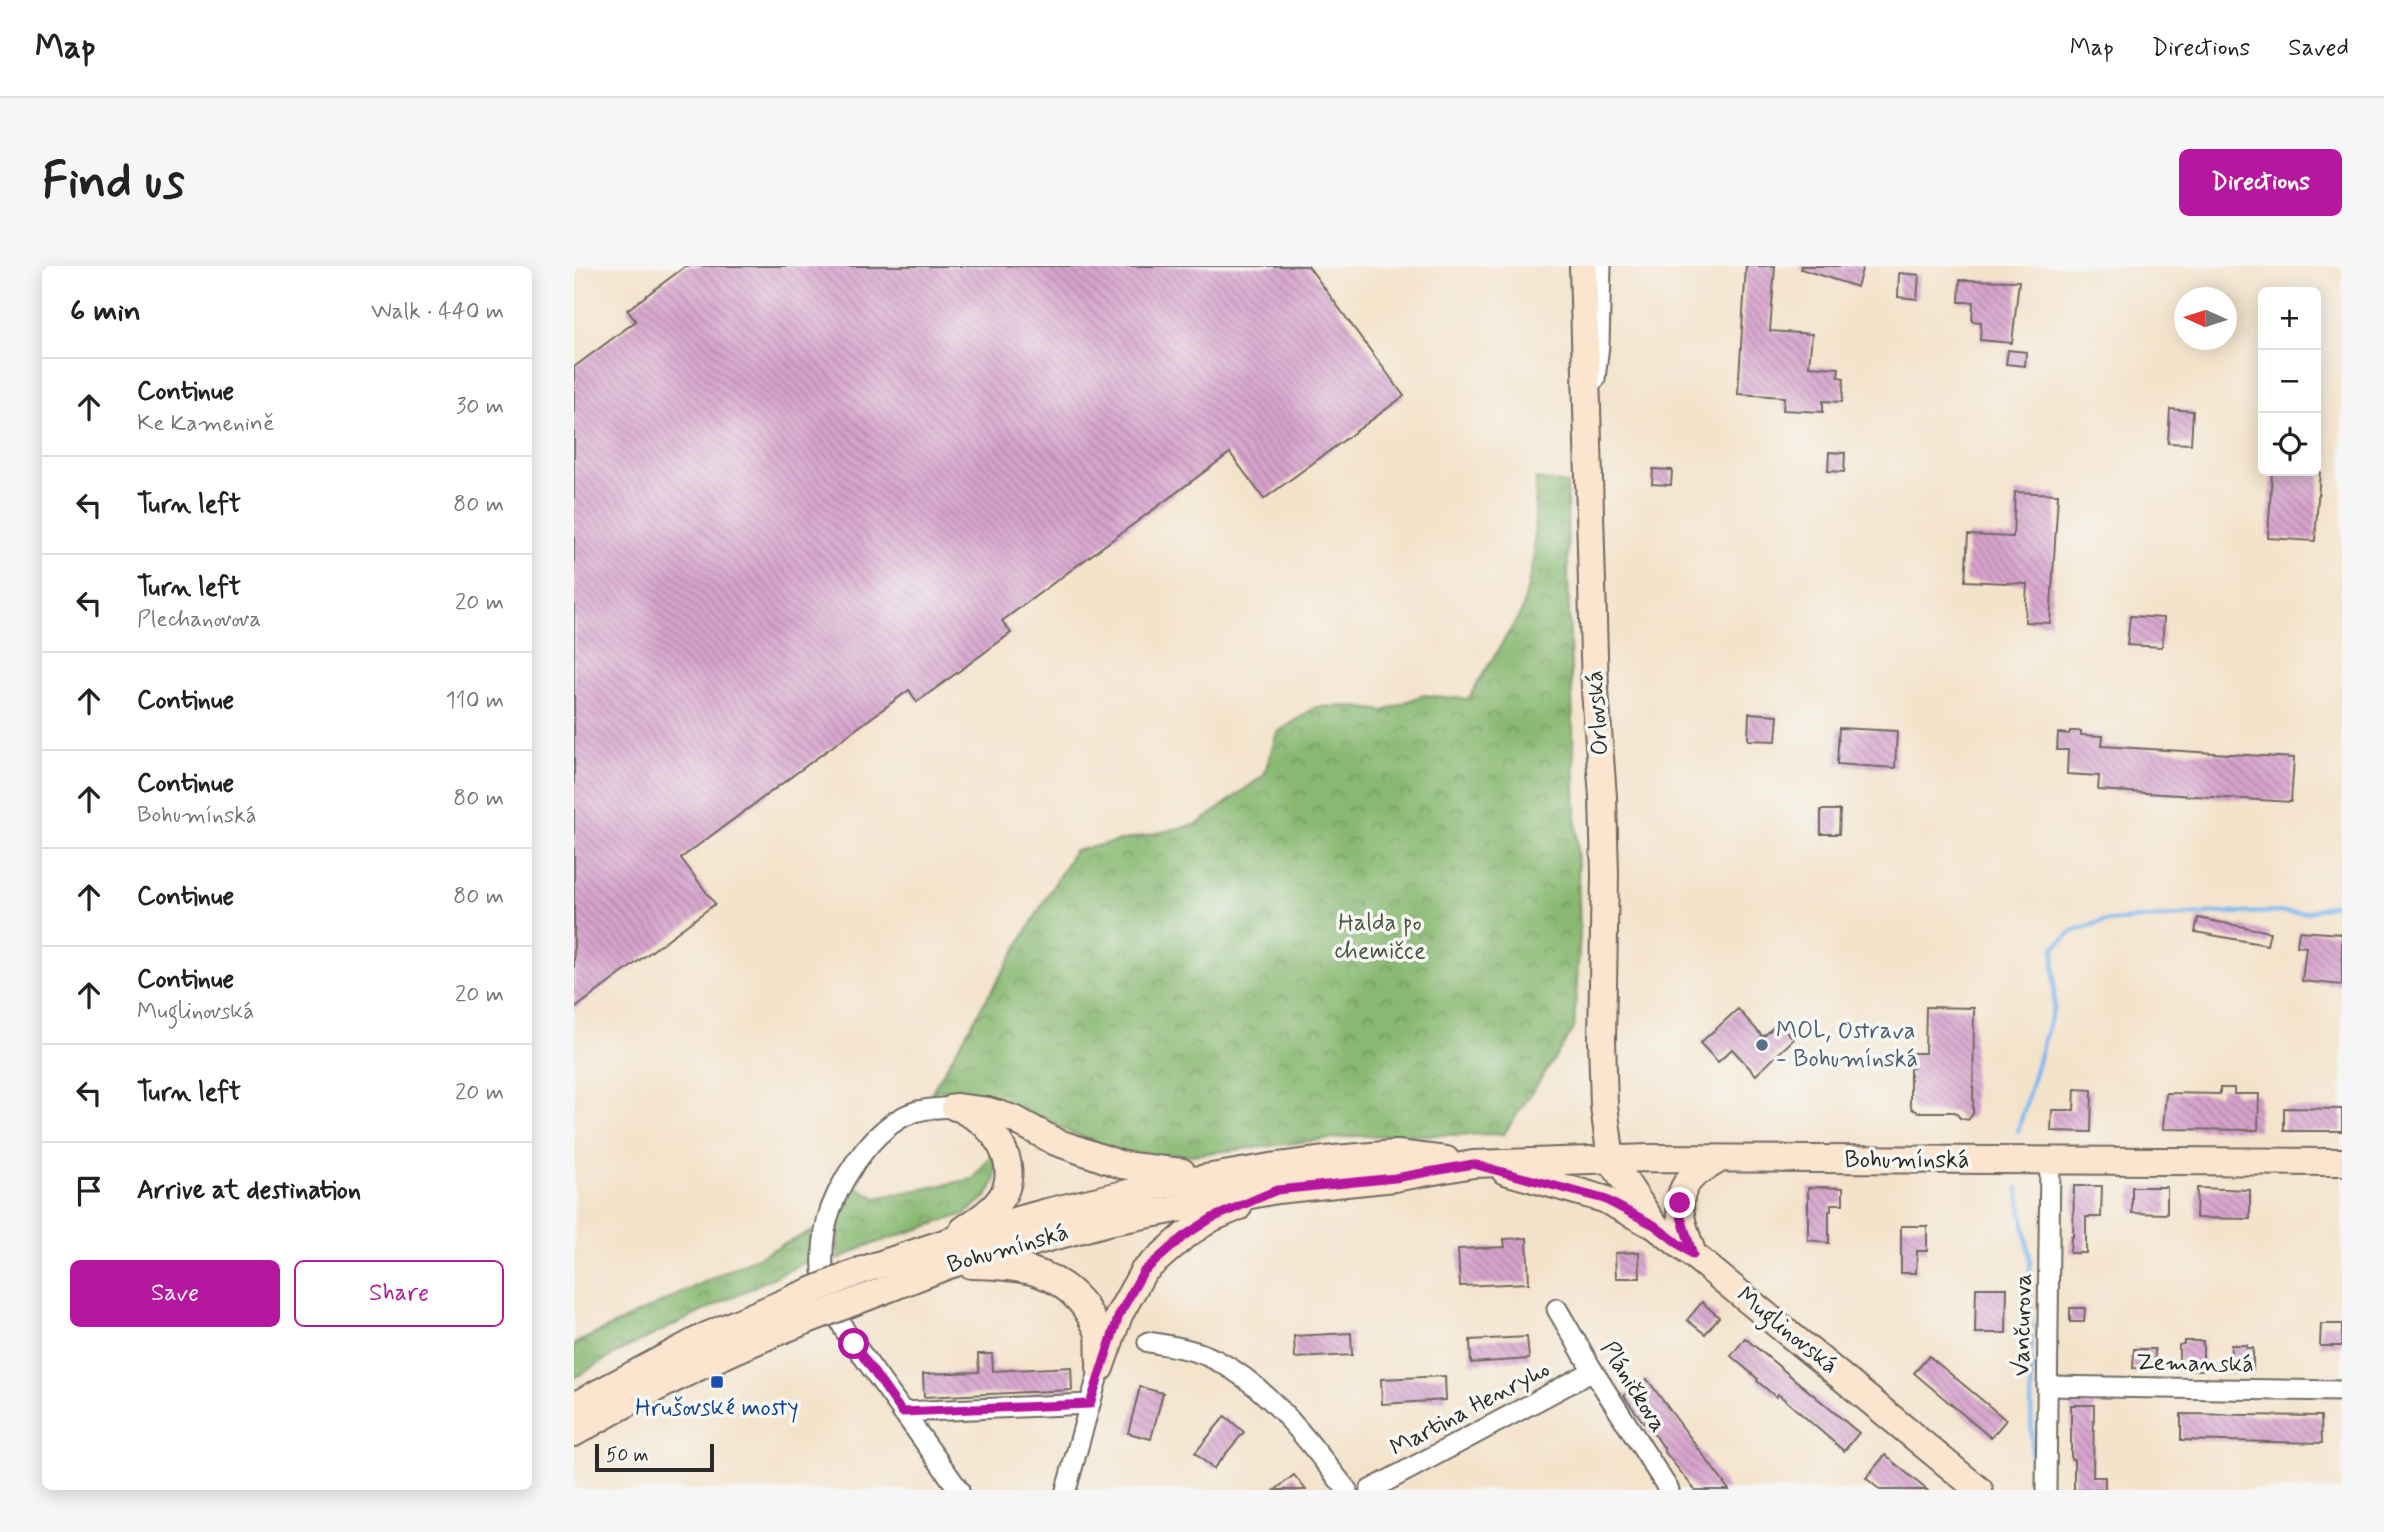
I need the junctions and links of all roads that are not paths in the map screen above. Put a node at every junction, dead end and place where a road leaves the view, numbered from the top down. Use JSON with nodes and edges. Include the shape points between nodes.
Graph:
{"nodes":[{"id":1,"x":1583,"y":266,"type":"edge"},
{"id":2,"x":1601,"y":266,"type":"edge"},
{"id":3,"x":1588,"y":410,"type":"junction"},
{"id":4,"x":955,"y":1107,"type":"junction"},
{"id":5,"x":1719,"y":1159,"type":"junction"},
{"id":6,"x":1611,"y":1160,"type":"junction"},
{"id":7,"x":2050,"y":1161,"type":"junction"},
{"id":8,"x":2342,"y":1162,"type":"edge"},
{"id":9,"x":1473,"y":1164,"type":"junction"},
{"id":10,"x":1215,"y":1175,"type":"junction"},
{"id":11,"x":1277,"y":1190,"type":"junction"},
{"id":12,"x":1654,"y":1225,"type":"junction"},
{"id":13,"x":926,"y":1248,"type":"junction"},
{"id":14,"x":1693,"y":1255,"type":"junction"},
{"id":15,"x":949,"y":1265,"type":"junction"},
{"id":16,"x":867,"y":1283,"type":"junction"},
{"id":17,"x":801,"y":1309,"type":"junction"},
{"id":18,"x":1557,"y":1309,"type":"dead end"},
{"id":19,"x":1148,"y":1342,"type":"dead end"},
{"id":20,"x":1100,"y":1368,"type":"junction"},
{"id":21,"x":1593,"y":1371,"type":"junction"},
{"id":22,"x":2047,"y":1386,"type":"junction"},
{"id":23,"x":2342,"y":1391,"type":"edge"},
{"id":24,"x":1090,"y":1404,"type":"junction"},
{"id":25,"x":574,"y":1406,"type":"edge"},
{"id":26,"x":902,"y":1412,"type":"junction"},
{"id":27,"x":574,"y":1433,"type":"edge"},
{"id":28,"x":959,"y":1490,"type":"edge"},
{"id":29,"x":1066,"y":1490,"type":"edge"},
{"id":30,"x":1348,"y":1490,"type":"edge"},
{"id":31,"x":1370,"y":1490,"type":"edge"},
{"id":32,"x":1669,"y":1490,"type":"edge"},
{"id":33,"x":1979,"y":1490,"type":"edge"},
{"id":34,"x":2046,"y":1490,"type":"edge"}],
"edges":[{"from":1,"to":3,"type":"main road","name":"Orlovská"},
{"from":2,"to":3,"type":"street","via":[[1598,367]]},
{"from":3,"to":6,"type":"main road","name":"Orlovská","via":[[1603,810],[1604,1105]]},
{"from":4,"to":10,"type":"main road","via":[[1014,1119],[1056,1142],[1122,1165]]},
{"from":4,"to":13,"type":"main road","via":[[991,1129],[1004,1150],[1006,1186],[980,1218]]},
{"from":4,"to":26,"type":"street","via":[[916,1111],[868,1146],[847,1173],[830,1210],[823,1245],[823,1273],[834,1310]]},
{"from":5,"to":6,"type":"main road","name":"Bohumínská"},
{"from":5,"to":7,"type":"main road","name":"Bohumínská"},
{"from":5,"to":14,"type":"main road","via":[[1692,1177],[1682,1191],[1681,1217]]},
{"from":6,"to":9,"type":"main road","name":"Bohumínská"},
{"from":6,"to":12,"type":"main road","name":"Muglinovská"},
{"from":7,"to":8,"type":"main road","name":"Bohumínská"},
{"from":7,"to":22,"type":"street","name":"Vančurova"},
{"from":9,"to":10,"type":"main road","name":"Bohumínská","via":[[1397,1154]]},
{"from":9,"to":11,"type":"main road","name":"Bohumínská","via":[[1395,1178]]},
{"from":9,"to":12,"type":"main road","via":[[1604,1199]]},
{"from":10,"to":13,"type":"main road","name":"Bohumínská","via":[[1047,1212]]},
{"from":11,"to":15,"type":"main road","name":"Bohumínská","via":[[1108,1222]]},
{"from":11,"to":20,"type":"main road","via":[[1212,1218],[1143,1272],[1119,1315]]},
{"from":12,"to":14,"type":"main road","name":"Muglinovská"},
{"from":13,"to":16,"type":"main road","name":"Bohumínská"},
{"from":14,"to":33,"type":"main road","name":"Muglinovská"},
{"from":15,"to":16,"type":"main road","name":"Bohumínská"},
{"from":15,"to":20,"type":"main road","via":[[1023,1268],[1049,1276],[1073,1293],[1087,1311],[1098,1334]]},
{"from":16,"to":17,"type":"main road","name":"Bohumínská","bridge":true},
{"from":17,"to":25,"type":"main road","name":"Bohumínská","via":[[704,1337]]},
{"from":17,"to":27,"type":"main road","name":"Bohumínská"},
{"from":18,"to":21,"type":"street","name":"Pláničkova"},
{"from":19,"to":30,"type":"street","via":[[1188,1349],[1244,1378],[1279,1410]]},
{"from":20,"to":24,"type":"street"},
{"from":21,"to":31,"type":"street","name":"Martina Henryho"},
{"from":21,"to":32,"type":"street","name":"Pláničkova"},
{"from":22,"to":23,"type":"street","name":"Zemanská"},
{"from":22,"to":34,"type":"street","name":"Vančurova"},
{"from":24,"to":26,"type":"street"},
{"from":24,"to":29,"type":"street"},
{"from":26,"to":28,"type":"street"}]}
